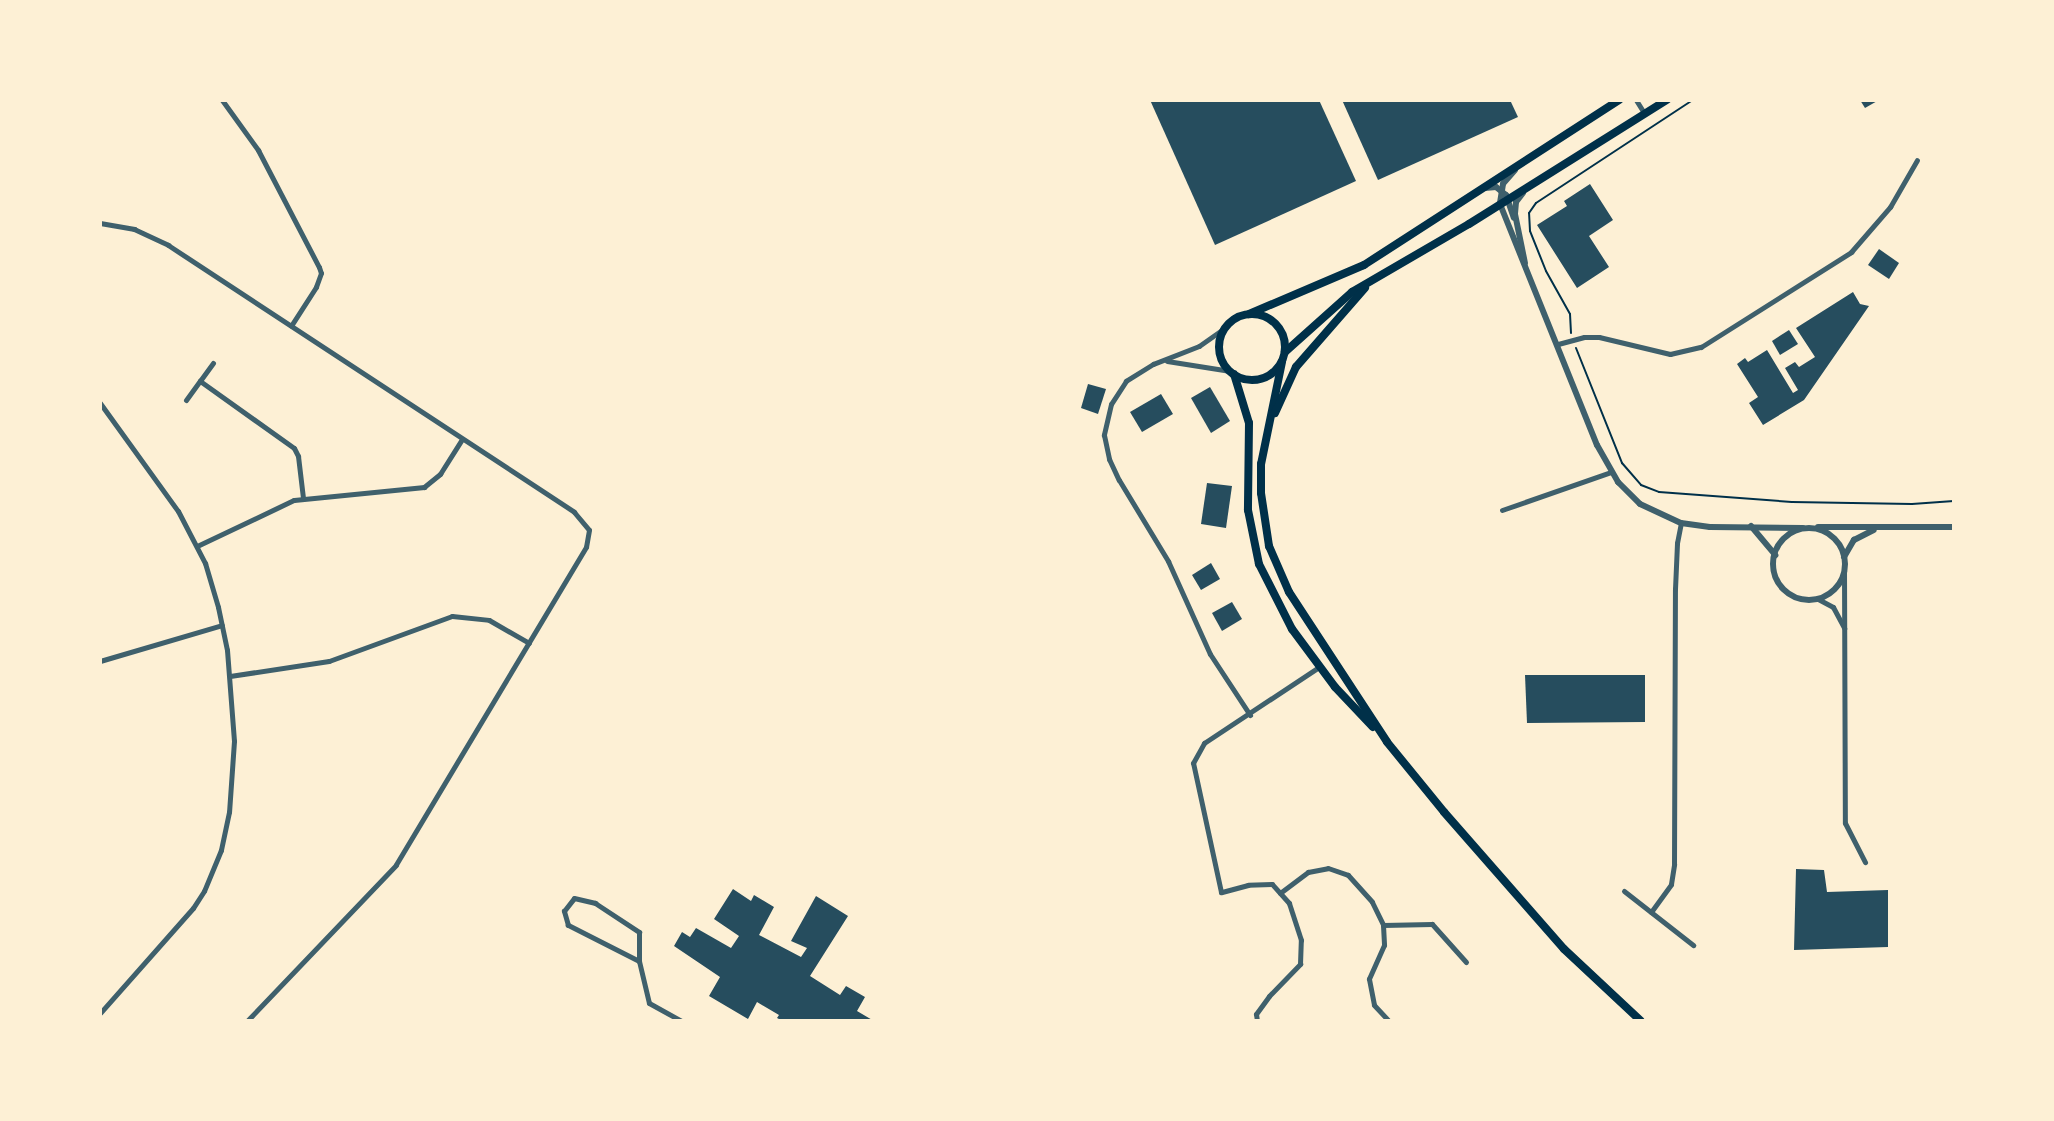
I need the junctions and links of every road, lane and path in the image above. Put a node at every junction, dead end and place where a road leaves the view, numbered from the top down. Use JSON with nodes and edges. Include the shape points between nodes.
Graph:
{"nodes":[{"id":1,"x":222,"y":100,"type":"edge"},
{"id":2,"x":1619,"y":100,"type":"edge"},
{"id":3,"x":1636,"y":100,"type":"edge"},
{"id":4,"x":1667,"y":100,"type":"edge"},
{"id":5,"x":1693,"y":100,"type":"edge"},
{"id":6,"x":1644,"y":113,"type":"junction"},
{"id":7,"x":1917,"y":160,"type":"dead end"},
{"id":8,"x":1518,"y":166,"type":"junction"},
{"id":9,"x":1534,"y":184,"type":"junction"},
{"id":10,"x":1480,"y":190,"type":"junction"},
{"id":11,"x":1501,"y":190,"type":"junction"},
{"id":12,"x":1503,"y":201,"type":"junction"},
{"id":13,"x":100,"y":223,"type":"edge"},
{"id":14,"x":1516,"y":224,"type":"junction"},
{"id":15,"x":1528,"y":275,"type":"junction"},
{"id":16,"x":1376,"y":276,"type":"junction"},
{"id":17,"x":1249,"y":314,"type":"junction"},
{"id":18,"x":291,"y":327,"type":"junction"},
{"id":19,"x":1226,"y":327,"type":"junction"},
{"id":20,"x":1572,"y":339,"type":"junction"},
{"id":21,"x":1558,"y":344,"type":"junction"},
{"id":22,"x":1284,"y":352,"type":"junction"},
{"id":23,"x":1163,"y":360,"type":"junction"},
{"id":24,"x":1282,"y":362,"type":"junction"},
{"id":25,"x":213,"y":363,"type":"dead end"},
{"id":26,"x":1232,"y":372,"type":"junction"},
{"id":27,"x":200,"y":381,"type":"junction"},
{"id":28,"x":186,"y":400,"type":"dead end"},
{"id":29,"x":100,"y":403,"type":"edge"},
{"id":30,"x":1268,"y":432,"type":"junction"},
{"id":31,"x":462,"y":439,"type":"junction"},
{"id":32,"x":1611,"y":472,"type":"junction"},
{"id":33,"x":303,"y":498,"type":"junction"},
{"id":34,"x":1954,"y":501,"type":"edge"},
{"id":35,"x":1502,"y":510,"type":"dead end"},
{"id":36,"x":1681,"y":523,"type":"junction"},
{"id":37,"x":1751,"y":526,"type":"junction"},
{"id":38,"x":1812,"y":527,"type":"junction"},
{"id":39,"x":1954,"y":527,"type":"edge"},
{"id":40,"x":1803,"y":528,"type":"junction"},
{"id":41,"x":1879,"y":528,"type":"junction"},
{"id":42,"x":197,"y":546,"type":"junction"},
{"id":43,"x":1775,"y":555,"type":"junction"},
{"id":44,"x":1844,"y":558,"type":"junction"},
{"id":45,"x":1844,"y":569,"type":"junction"},
{"id":46,"x":1818,"y":599,"type":"junction"},
{"id":47,"x":222,"y":625,"type":"junction"},
{"id":48,"x":1846,"y":634,"type":"junction"},
{"id":49,"x":529,"y":643,"type":"junction"},
{"id":50,"x":100,"y":661,"type":"edge"},
{"id":51,"x":1319,"y":667,"type":"junction"},
{"id":52,"x":230,"y":676,"type":"junction"},
{"id":53,"x":1250,"y":715,"type":"junction"},
{"id":54,"x":1387,"y":742,"type":"junction"},
{"id":55,"x":1865,"y":862,"type":"dead end"},
{"id":56,"x":1624,"y":891,"type":"dead end"},
{"id":57,"x":1280,"y":892,"type":"junction"},
{"id":58,"x":1651,"y":912,"type":"junction"},
{"id":59,"x":1383,"y":925,"type":"junction"},
{"id":60,"x":1693,"y":945,"type":"dead end"},
{"id":61,"x":639,"y":961,"type":"junction"},
{"id":62,"x":1466,"y":962,"type":"dead end"},
{"id":63,"x":100,"y":1011,"type":"edge"},
{"id":64,"x":247,"y":1021,"type":"edge"},
{"id":65,"x":682,"y":1021,"type":"edge"},
{"id":66,"x":1258,"y":1021,"type":"edge"},
{"id":67,"x":1389,"y":1021,"type":"edge"},
{"id":68,"x":1641,"y":1021,"type":"edge"}],
"edges":[{"from":1,"to":18,"type":"street","via":[[258,150],[321,273]]},
{"from":2,"to":8,"type":"main road"},
{"from":3,"to":6,"type":"street"},
{"from":4,"to":6,"type":"main road"},
{"from":5,"to":20,"type":"path","via":[[1536,203],[1529,213],[1527,221],[1546,271],[1570,314]]},
{"from":6,"to":9,"type":"main road"},
{"from":7,"to":20,"type":"street","via":[[1890,207],[1852,252],[1701,347],[1670,354],[1599,337]]},
{"from":8,"to":10,"type":"main road"},
{"from":8,"to":11,"type":"street"},
{"from":9,"to":12,"type":"main road"},
{"from":9,"to":14,"type":"street","via":[[1516,202]]},
{"from":10,"to":11,"type":"street","via":[[1491,186]]},
{"from":10,"to":17,"type":"main road","via":[[1363,265]]},
{"from":11,"to":12,"type":"street"},
{"from":12,"to":14,"type":"street"},
{"from":12,"to":15,"type":"street"},
{"from":12,"to":16,"type":"main road"},
{"from":13,"to":18,"type":"street","via":[[121,225],[156,238]]},
{"from":14,"to":15,"type":"street"},
{"from":15,"to":21,"type":"street"},
{"from":16,"to":22,"type":"main road"},
{"from":16,"to":30,"type":"main road","via":[[1296,367]]},
{"from":17,"to":19,"type":"main road"},
{"from":17,"to":22,"type":"main road","via":[[1269,318],[1276,325],[1285,342]]},
{"from":18,"to":31,"type":"street"},
{"from":19,"to":23,"type":"street","via":[[1199,346]]},
{"from":19,"to":26,"type":"main road","via":[[1221,356]]},
{"from":20,"to":21,"type":"street"},
{"from":20,"to":34,"type":"path","via":[[1622,463],[1641,485],[1659,492],[1792,502]]},
{"from":21,"to":32,"type":"street"},
{"from":22,"to":24,"type":"main road"},
{"from":23,"to":26,"type":"street"},
{"from":23,"to":53,"type":"street","via":[[1136,373],[1116,393],[1106,418],[1105,447],[1119,480],[1176,577],[1210,654]]},
{"from":24,"to":26,"type":"main road","via":[[1262,378],[1243,378]]},
{"from":24,"to":30,"type":"main road"},
{"from":25,"to":27,"type":"street"},
{"from":26,"to":51,"type":"main road","via":[[1249,423],[1248,510],[1259,564],[1279,608]]},
{"from":27,"to":28,"type":"street"},
{"from":27,"to":33,"type":"street","via":[[294,448]]},
{"from":29,"to":42,"type":"street","via":[[178,511]]},
{"from":30,"to":54,"type":"main road","via":[[1261,493],[1269,546],[1296,603]]},
{"from":31,"to":33,"type":"street","via":[[440,474],[424,487]]},
{"from":31,"to":49,"type":"street","via":[[574,512],[589,530],[586,547]]},
{"from":32,"to":35,"type":"street"},
{"from":32,"to":36,"type":"street","via":[[1640,504]]},
{"from":33,"to":42,"type":"street"},
{"from":36,"to":37,"type":"street"},
{"from":36,"to":58,"type":"street","via":[[1675,589],[1674,864],[1671,884]]},
{"from":37,"to":40,"type":"street"},
{"from":37,"to":43,"type":"street"},
{"from":38,"to":40,"type":"street"},
{"from":38,"to":41,"type":"street"},
{"from":38,"to":44,"type":"street","via":[[1833,538]]},
{"from":39,"to":41,"type":"street"},
{"from":40,"to":43,"type":"street","via":[[1785,538]]},
{"from":41,"to":44,"type":"street","via":[[1854,540]]},
{"from":42,"to":47,"type":"street"},
{"from":43,"to":46,"type":"street","via":[[1780,586],[1797,598]]},
{"from":44,"to":45,"type":"street"},
{"from":45,"to":46,"type":"street","via":[[1833,591]]},
{"from":45,"to":48,"type":"street"},
{"from":46,"to":48,"type":"street","via":[[1839,615]]},
{"from":47,"to":50,"type":"street"},
{"from":47,"to":52,"type":"street"},
{"from":48,"to":55,"type":"street","via":[[1845,823]]},
{"from":49,"to":52,"type":"street","via":[[489,621],[452,616],[329,661]]},
{"from":49,"to":64,"type":"street","via":[[396,865]]},
{"from":51,"to":53,"type":"street"},
{"from":51,"to":54,"type":"main road"},
{"from":52,"to":63,"type":"street","via":[[233,777],[213,872],[193,908]]},
{"from":53,"to":57,"type":"street","via":[[1204,743],[1193,763],[1221,892],[1272,884]]},
{"from":54,"to":68,"type":"main road","via":[[1564,949]]},
{"from":56,"to":58,"type":"street"},
{"from":57,"to":59,"type":"street","via":[[1308,872],[1328,868],[1348,874],[1372,902]]},
{"from":57,"to":66,"type":"street","via":[[1289,903],[1301,940],[1300,964],[1269,996],[1256,1014]]},
{"from":58,"to":60,"type":"street"},
{"from":59,"to":62,"type":"street","via":[[1432,925]]},
{"from":59,"to":67,"type":"street","via":[[1384,945],[1369,979],[1374,1005]]},
{"from":61,"to":61,"type":"street","via":[[568,925],[565,911],[574,898],[595,903],[639,932]]},
{"from":61,"to":65,"type":"street","via":[[649,1003]]}]}
